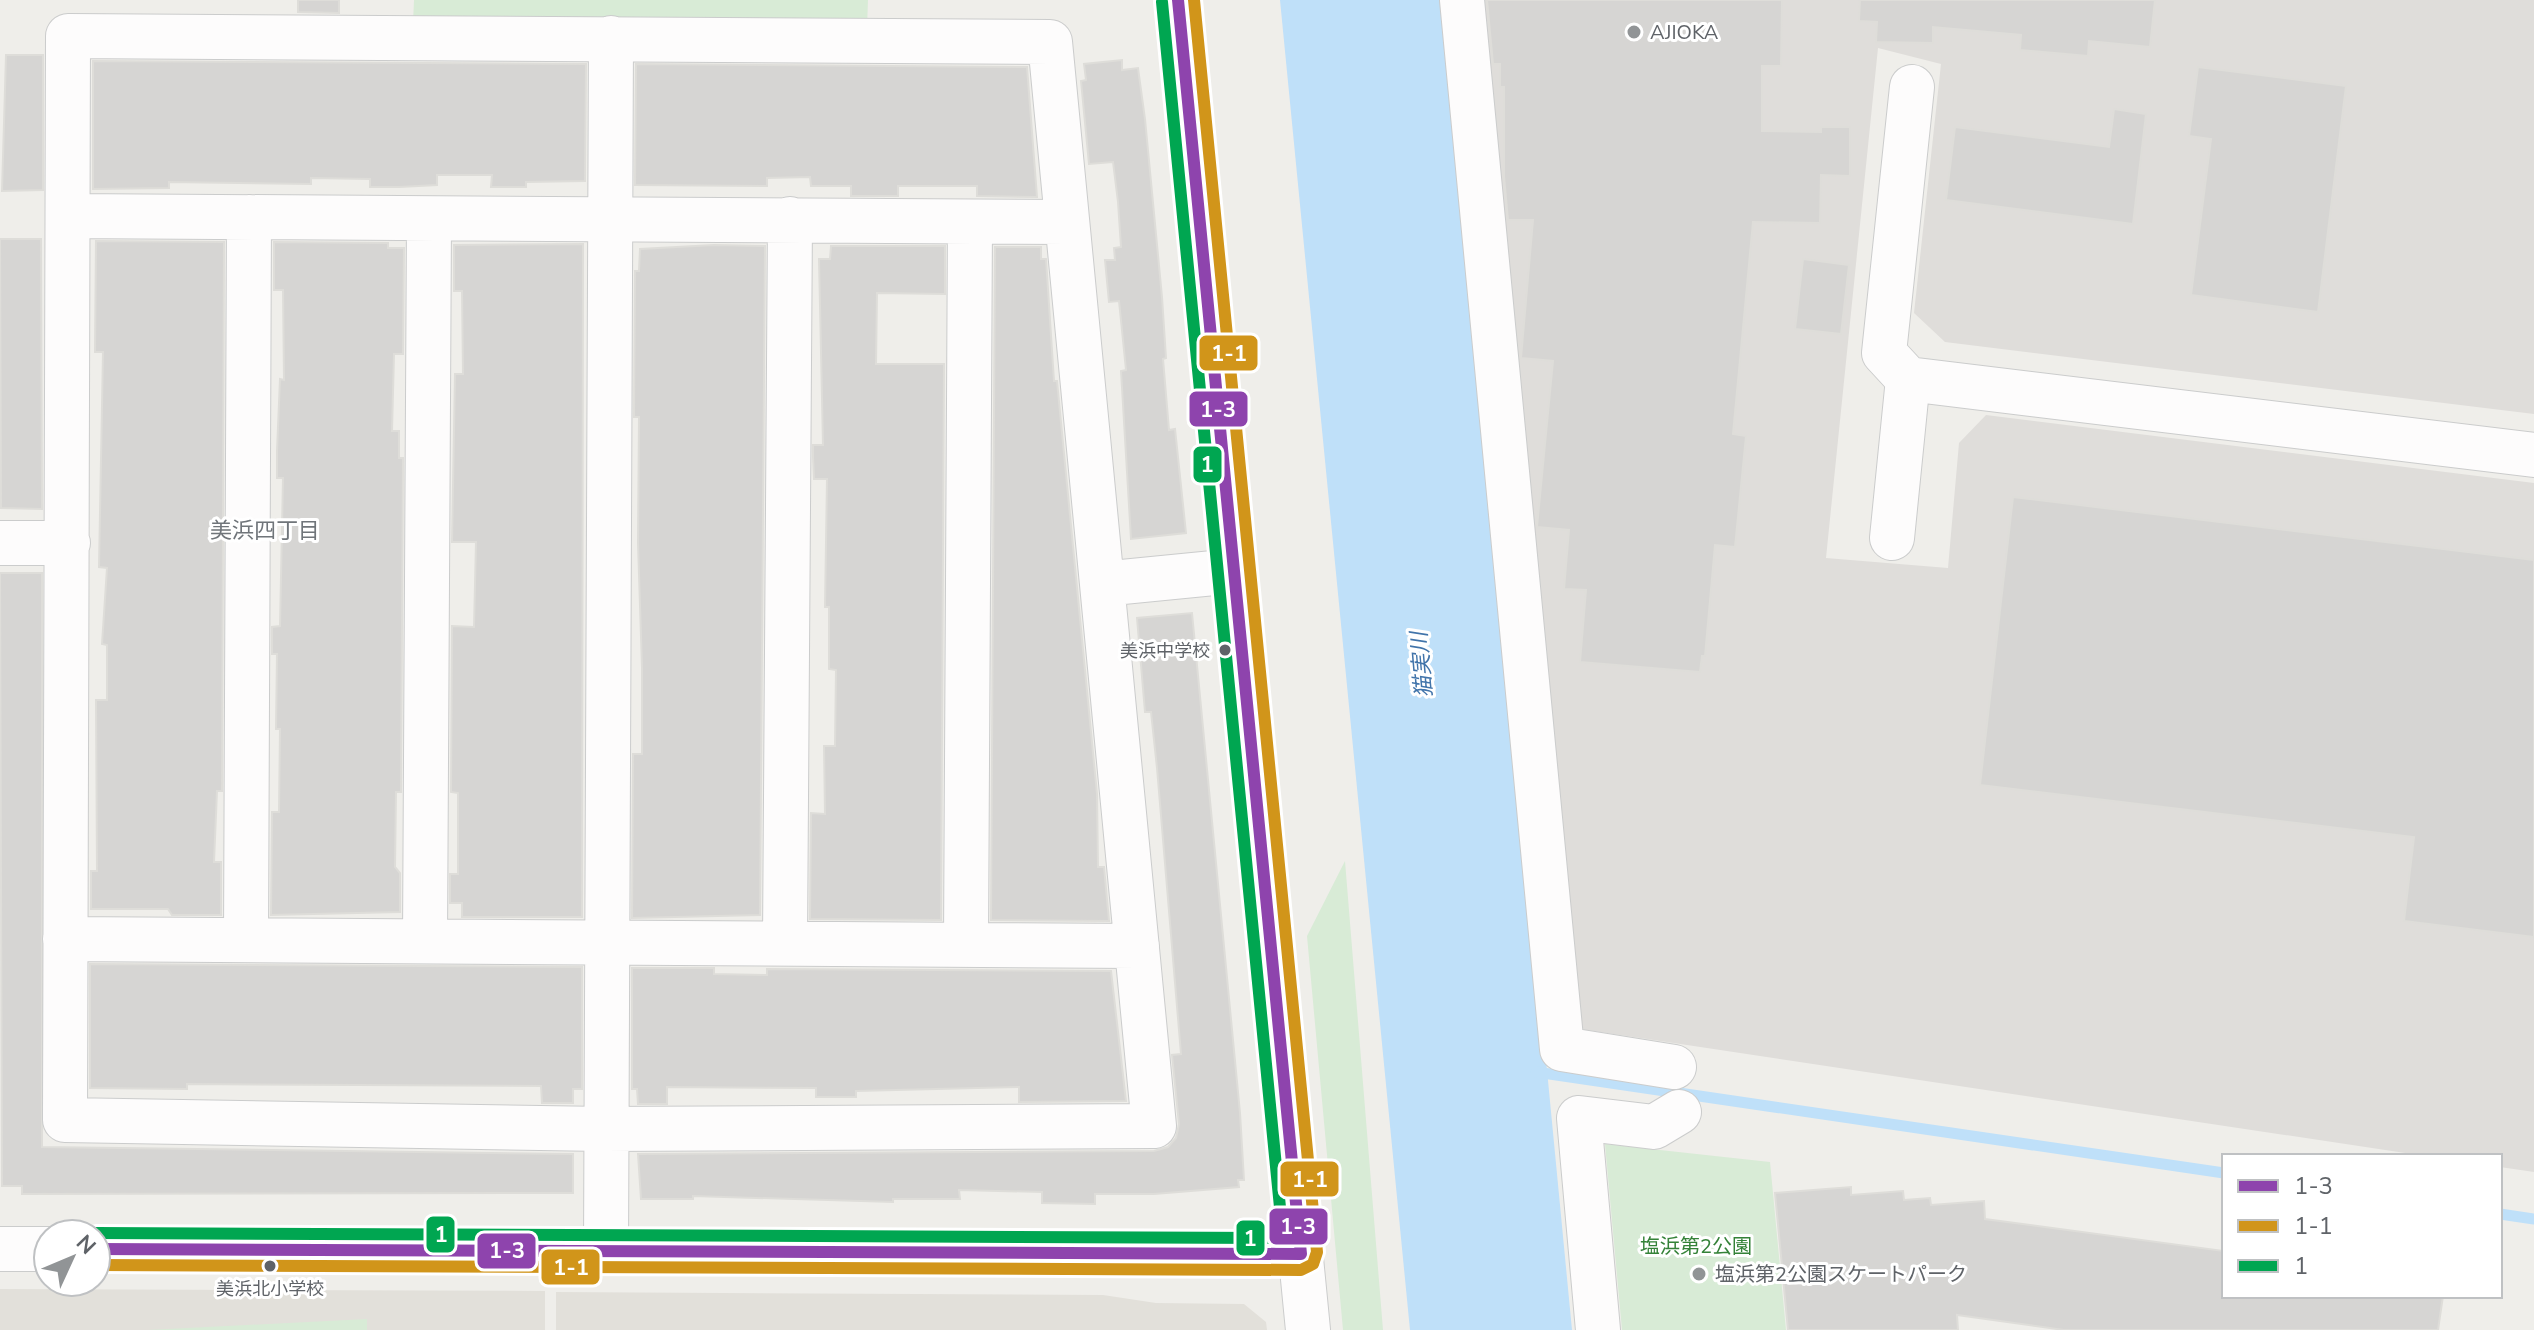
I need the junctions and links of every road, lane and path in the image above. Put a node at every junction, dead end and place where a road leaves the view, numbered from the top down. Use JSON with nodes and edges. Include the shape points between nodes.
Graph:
{"nodes":[{"id":1,"x":1178,"y":0,"type":"edge"},
{"id":2,"x":1462,"y":0,"type":"edge"},
{"id":3,"x":611,"y":38,"type":"junction"},
{"id":4,"x":1912,"y":87,"type":"dead end"},
{"id":5,"x":68,"y":216,"type":"junction"},
{"id":6,"x":249,"y":217,"type":"junction"},
{"id":7,"x":609,"y":219,"type":"junction"},
{"id":8,"x":790,"y":219,"type":"junction"},
{"id":9,"x":429,"y":220,"type":"junction"},
{"id":10,"x":970,"y":222,"type":"junction"},
{"id":11,"x":1067,"y":222,"type":"junction"},
{"id":12,"x":1908,"y":379,"type":"junction"},
{"id":13,"x":2534,"y":455,"type":"edge"},
{"id":14,"x":1892,"y":538,"type":"dead end"},
{"id":15,"x":0,"y":543,"type":"edge"},
{"id":16,"x":68,"y":543,"type":"junction"},
{"id":17,"x":1234,"y":571,"type":"junction"},
{"id":18,"x":1102,"y":584,"type":"junction"},
{"id":19,"x":65,"y":939,"type":"junction"},
{"id":20,"x":246,"y":940,"type":"junction"},
{"id":21,"x":425,"y":941,"type":"junction"},
{"id":22,"x":605,"y":941,"type":"junction"},
{"id":23,"x":785,"y":942,"type":"junction"},
{"id":24,"x":966,"y":942,"type":"junction"},
{"id":25,"x":1137,"y":946,"type":"junction"},
{"id":26,"x":1674,"y":1067,"type":"dead end"},
{"id":27,"x":1679,"y":1112,"type":"dead end"},
{"id":28,"x":604,"y":1129,"type":"junction"},
{"id":29,"x":0,"y":1249,"type":"edge"},
{"id":30,"x":32,"y":1249,"type":"edge"},
{"id":31,"x":112,"y":1249,"type":"edge"},
{"id":32,"x":606,"y":1249,"type":"junction"},
{"id":33,"x":1301,"y":1254,"type":"junction"},
{"id":34,"x":1308,"y":1330,"type":"edge"},
{"id":35,"x":1598,"y":1330,"type":"edge"}],
"edges":[{"from":1,"to":17,"type":"street"},
{"from":2,"to":26,"type":"street","via":[[1562,1049]]},
{"from":3,"to":5,"type":"street","via":[[68,36]]},
{"from":3,"to":7,"type":"street"},
{"from":3,"to":11,"type":"street","via":[[1050,42]]},
{"from":4,"to":12,"type":"street","via":[[1884,353]]},
{"from":5,"to":6,"type":"street"},
{"from":5,"to":16,"type":"street"},
{"from":6,"to":9,"type":"street"},
{"from":6,"to":20,"type":"street"},
{"from":7,"to":8,"type":"street"},
{"from":7,"to":9,"type":"street"},
{"from":7,"to":22,"type":"street"},
{"from":8,"to":10,"type":"street"},
{"from":8,"to":23,"type":"street"},
{"from":9,"to":21,"type":"street"},
{"from":10,"to":11,"type":"street"},
{"from":10,"to":24,"type":"street"},
{"from":11,"to":18,"type":"street"},
{"from":12,"to":13,"type":"street"},
{"from":12,"to":14,"type":"street"},
{"from":15,"to":16,"type":"street"},
{"from":16,"to":19,"type":"street"},
{"from":17,"to":18,"type":"street"},
{"from":17,"to":33,"type":"street"},
{"from":18,"to":25,"type":"street"},
{"from":19,"to":20,"type":"street"},
{"from":19,"to":28,"type":"street","via":[[65,1120]]},
{"from":20,"to":21,"type":"street"},
{"from":21,"to":22,"type":"street"},
{"from":22,"to":23,"type":"street"},
{"from":22,"to":28,"type":"street"},
{"from":23,"to":24,"type":"street"},
{"from":24,"to":25,"type":"street"},
{"from":25,"to":28,"type":"street","via":[[1154,1126]]},
{"from":27,"to":35,"type":"street","via":[[1654,1127],[1579,1118]]},
{"from":28,"to":32,"type":"street"},
{"from":29,"to":30,"type":"street"},
{"from":31,"to":32,"type":"street"},
{"from":32,"to":33,"type":"street"},
{"from":33,"to":34,"type":"street"}]}
